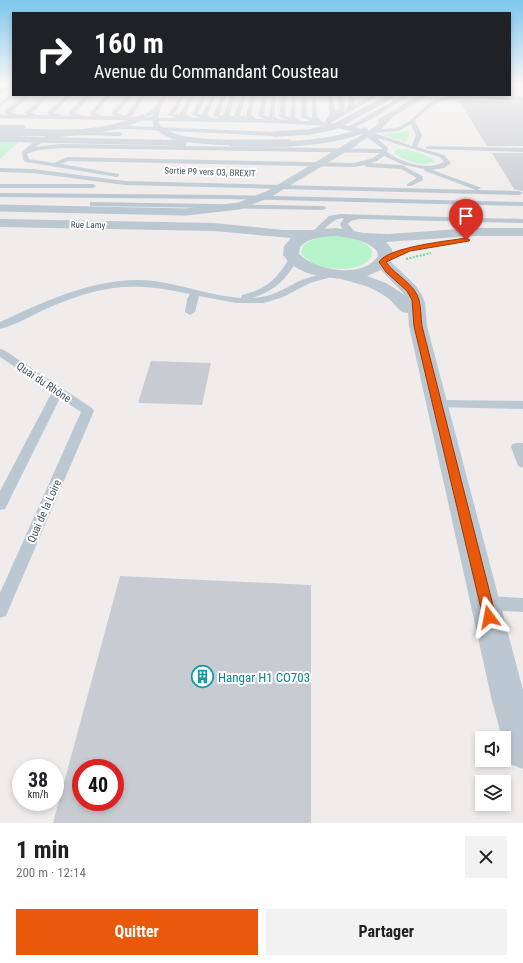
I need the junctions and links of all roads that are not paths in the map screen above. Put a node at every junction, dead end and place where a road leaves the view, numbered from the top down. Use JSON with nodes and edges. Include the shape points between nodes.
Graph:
{"nodes":[{"id":1,"x":128,"y":121,"type":"edge"},
{"id":2,"x":132,"y":121,"type":"edge"},
{"id":3,"x":155,"y":121,"type":"edge"},
{"id":4,"x":285,"y":121,"type":"edge"},
{"id":5,"x":312,"y":121,"type":"edge"},
{"id":6,"x":315,"y":121,"type":"edge"},
{"id":7,"x":317,"y":121,"type":"edge"},
{"id":8,"x":319,"y":121,"type":"edge"},
{"id":9,"x":344,"y":121,"type":"edge"},
{"id":10,"x":362,"y":121,"type":"edge"},
{"id":11,"x":382,"y":121,"type":"edge"},
{"id":12,"x":385,"y":121,"type":"edge"},
{"id":13,"x":412,"y":121,"type":"joint"},
{"id":14,"x":162,"y":122,"type":"dead end"},
{"id":15,"x":298,"y":122,"type":"joint"},
{"id":16,"x":328,"y":122,"type":"joint"},
{"id":17,"x":41,"y":125,"type":"dead end"},
{"id":18,"x":64,"y":125,"type":"dead end"},
{"id":19,"x":319,"y":125,"type":"junction"},
{"id":20,"x":0,"y":126,"type":"edge"},
{"id":21,"x":351,"y":127,"type":"junction"},
{"id":22,"x":0,"y":130,"type":"edge"},
{"id":23,"x":367,"y":133,"type":"junction"},
{"id":24,"x":275,"y":134,"type":"junction"},
{"id":25,"x":0,"y":135,"type":"edge"},
{"id":26,"x":56,"y":136,"type":"junction"},
{"id":27,"x":0,"y":139,"type":"edge"},
{"id":28,"x":237,"y":143,"type":"junction"},
{"id":29,"x":406,"y":146,"type":"junction"},
{"id":30,"x":417,"y":148,"type":"junction"},
{"id":31,"x":385,"y":150,"type":"junction"},
{"id":32,"x":523,"y":150,"type":"edge"},
{"id":33,"x":24,"y":153,"type":"junction"},
{"id":34,"x":0,"y":163,"type":"edge"},
{"id":35,"x":354,"y":164,"type":"junction"},
{"id":36,"x":446,"y":165,"type":"junction"},
{"id":37,"x":60,"y":166,"type":"junction"},
{"id":38,"x":418,"y":167,"type":"junction"},
{"id":39,"x":0,"y":170,"type":"edge"},
{"id":40,"x":0,"y":178,"type":"edge"},
{"id":41,"x":450,"y":178,"type":"junction"},
{"id":42,"x":154,"y":184,"type":"junction"},
{"id":43,"x":409,"y":184,"type":"junction"},
{"id":44,"x":438,"y":184,"type":"junction"},
{"id":45,"x":105,"y":185,"type":"junction"},
{"id":46,"x":0,"y":186,"type":"edge"},
{"id":47,"x":343,"y":189,"type":"junction"},
{"id":48,"x":403,"y":190,"type":"junction"},
{"id":49,"x":0,"y":191,"type":"edge"},
{"id":50,"x":0,"y":195,"type":"edge"},
{"id":51,"x":118,"y":196,"type":"junction"},
{"id":52,"x":0,"y":201,"type":"edge"},
{"id":53,"x":399,"y":202,"type":"junction"},
{"id":54,"x":523,"y":204,"type":"edge"},
{"id":55,"x":0,"y":208,"type":"edge"},
{"id":56,"x":360,"y":217,"type":"junction"},
{"id":57,"x":523,"y":221,"type":"edge"},
{"id":58,"x":0,"y":223,"type":"edge"},
{"id":59,"x":176,"y":227,"type":"junction"},
{"id":60,"x":523,"y":232,"type":"edge"},
{"id":61,"x":313,"y":234,"type":"junction"},
{"id":62,"x":359,"y":235,"type":"junction"},
{"id":63,"x":523,"y":236,"type":"edge"},
{"id":64,"x":292,"y":256,"type":"junction"},
{"id":65,"x":392,"y":256,"type":"junction"},
{"id":66,"x":338,"y":274,"type":"junction"},
{"id":67,"x":196,"y":293,"type":"junction"},
{"id":68,"x":228,"y":299,"type":"junction"},
{"id":69,"x":190,"y":312,"type":"dead end"},
{"id":70,"x":0,"y":326,"type":"edge"},
{"id":71,"x":418,"y":326,"type":"junction"},
{"id":72,"x":0,"y":352,"type":"edge"},
{"id":73,"x":58,"y":391,"type":"junction"},
{"id":74,"x":438,"y":404,"type":"junction"},
{"id":75,"x":523,"y":405,"type":"edge"},
{"id":76,"x":88,"y":411,"type":"joint"},
{"id":77,"x":523,"y":447,"type":"edge"},
{"id":78,"x":523,"y":463,"type":"edge"},
{"id":79,"x":0,"y":505,"type":"edge"},
{"id":80,"x":486,"y":603,"type":"junction"},
{"id":81,"x":523,"y":605,"type":"edge"},
{"id":82,"x":0,"y":611,"type":"edge"},
{"id":83,"x":523,"y":751,"type":"edge"}],
"edges":[{"from":1,"to":20,"type":"lane","bridge":true,"via":[[93,127]]},
{"from":2,"to":22,"type":"lane","bridge":true,"via":[[95,130]]},
{"from":3,"to":28,"type":"lane","bridge":true,"via":[[158,128],[186,139]]},
{"from":4,"to":15,"type":"lane"},
{"from":5,"to":19,"type":"lane"},
{"from":6,"to":19,"type":"lane"},
{"from":7,"to":19,"type":"lane"},
{"from":8,"to":19,"type":"lane"},
{"from":9,"to":24,"type":"lane","bridge":true,"via":[[334,127],[309,132]]},
{"from":10,"to":21,"type":"lane"},
{"from":11,"to":28,"type":"lane","bridge":true,"via":[[361,131],[326,140],[298,143]]},
{"from":12,"to":55,"type":"lane","bridge":true,"via":[[283,186],[255,201],[239,206],[186,212]]},
{"from":13,"to":23,"type":"lane","via":[[399,129]]},
{"from":13,"to":30,"type":"lane","via":[[419,135]]},
{"from":14,"to":19,"type":"lane"},
{"from":15,"to":19,"type":"lane"},
{"from":16,"to":19,"type":"lane"},
{"from":16,"to":21,"type":"lane"},
{"from":17,"to":20,"type":"lane"},
{"from":18,"to":24,"type":"lane"},
{"from":21,"to":23,"type":"lane"},
{"from":23,"to":29,"type":"lane"},
{"from":23,"to":31,"type":"lane"},
{"from":24,"to":26,"type":"lane","via":[[160,133]]},
{"from":25,"to":26,"type":"lane"},
{"from":26,"to":33,"type":"lane","via":[[44,138]]},
{"from":27,"to":28,"type":"lane","bridge":true},
{"from":29,"to":30,"type":"lane"},
{"from":29,"to":31,"type":"lane"},
{"from":30,"to":32,"type":"lane"},
{"from":30,"to":36,"type":"lane","via":[[446,159]]},
{"from":31,"to":33,"type":"lane","via":[[53,146]]},
{"from":31,"to":35,"type":"lane","via":[[381,157],[373,161]]},
{"from":31,"to":38,"type":"lane","via":[[388,156]]},
{"from":33,"to":37,"type":"lane","name":"Sortie P9 vers O3, BREXIT","via":[[26,160]]},
{"from":34,"to":42,"type":"lane"},
{"from":35,"to":37,"type":"lane","via":[[67,159],[57,163]]},
{"from":35,"to":43,"type":"lane","via":[[402,167],[420,177],[420,180]]},
{"from":36,"to":38,"type":"lane","via":[[435,168]]},
{"from":36,"to":41,"type":"lane","via":[[451,174]]},
{"from":37,"to":43,"type":"lane","name":"Sortie P9 vers O3, BREXIT","via":[[130,177],[177,180]]},
{"from":38,"to":41,"type":"lane"},
{"from":39,"to":42,"type":"lane"},
{"from":40,"to":45,"type":"lane","via":[[48,179]]},
{"from":41,"to":44,"type":"lane"},
{"from":41,"to":48,"type":"lane","via":[[474,188],[515,193]]},
{"from":42,"to":47,"type":"lane"},
{"from":43,"to":44,"type":"lane","name":"Sortie P9 vers O3, BREXIT"},
{"from":44,"to":48,"type":"lane"},
{"from":45,"to":46,"type":"lane"},
{"from":45,"to":47,"type":"lane","via":[[186,189]]},
{"from":47,"to":48,"type":"lane"},
{"from":49,"to":51,"type":"lane"},
{"from":50,"to":51,"type":"lane"},
{"from":51,"to":53,"type":"lane"},
{"from":52,"to":53,"type":"lane","via":[[357,209]]},
{"from":53,"to":54,"type":"lane"},
{"from":56,"to":57,"type":"lane"},
{"from":56,"to":61,"type":"lane","via":[[335,217]]},
{"from":56,"to":62,"type":"lane","via":[[345,222],[345,227]]},
{"from":58,"to":59,"type":"street","name":"Rue Lamy"},
{"from":59,"to":61,"type":"street","name":"Rue Lamy","via":[[227,227],[283,234]]},
{"from":59,"to":64,"type":"street","name":"Rue Lamy","via":[[236,235],[272,244]]},
{"from":60,"to":62,"type":"street","name":"Rue Lamy","via":[[469,232],[388,238]]},
{"from":61,"to":62,"type":"street","name":"Rue Lamy","via":[[336,232]]},
{"from":61,"to":64,"type":"street","via":[[295,242],[291,247]]},
{"from":62,"to":65,"type":"street","via":[[380,245],[385,253]]},
{"from":63,"to":65,"type":"street","via":[[418,247]]},
{"from":64,"to":66,"type":"street","name":"Rue Lamy","via":[[300,265],[310,269]]},
{"from":64,"to":68,"type":"lane","via":[[287,272],[273,285],[251,296]]},
{"from":65,"to":66,"type":"street","via":[[368,271]]},
{"from":65,"to":71,"type":"street","via":[[388,270],[414,296]]},
{"from":66,"to":68,"type":"lane","via":[[308,281],[268,299]]},
{"from":66,"to":71,"type":"street","via":[[393,292],[403,302]]},
{"from":67,"to":68,"type":"lane"},
{"from":67,"to":69,"type":"lane","via":[[192,299]]},
{"from":67,"to":70,"type":"lane","via":[[152,284],[106,285],[74,294]]},
{"from":71,"to":74,"type":"street"},
{"from":72,"to":73,"type":"lane","name":"Quai du Rhône"},
{"from":73,"to":76,"type":"lane","name":"Quai du Rhône"},
{"from":73,"to":79,"type":"lane"},
{"from":74,"to":75,"type":"lane"},
{"from":74,"to":80,"type":"street"},
{"from":76,"to":82,"type":"lane","name":"Quai de la Loire"},
{"from":77,"to":78,"type":"lane","via":[[517,447]]},
{"from":80,"to":81,"type":"lane"},
{"from":80,"to":83,"type":"street"}]}
